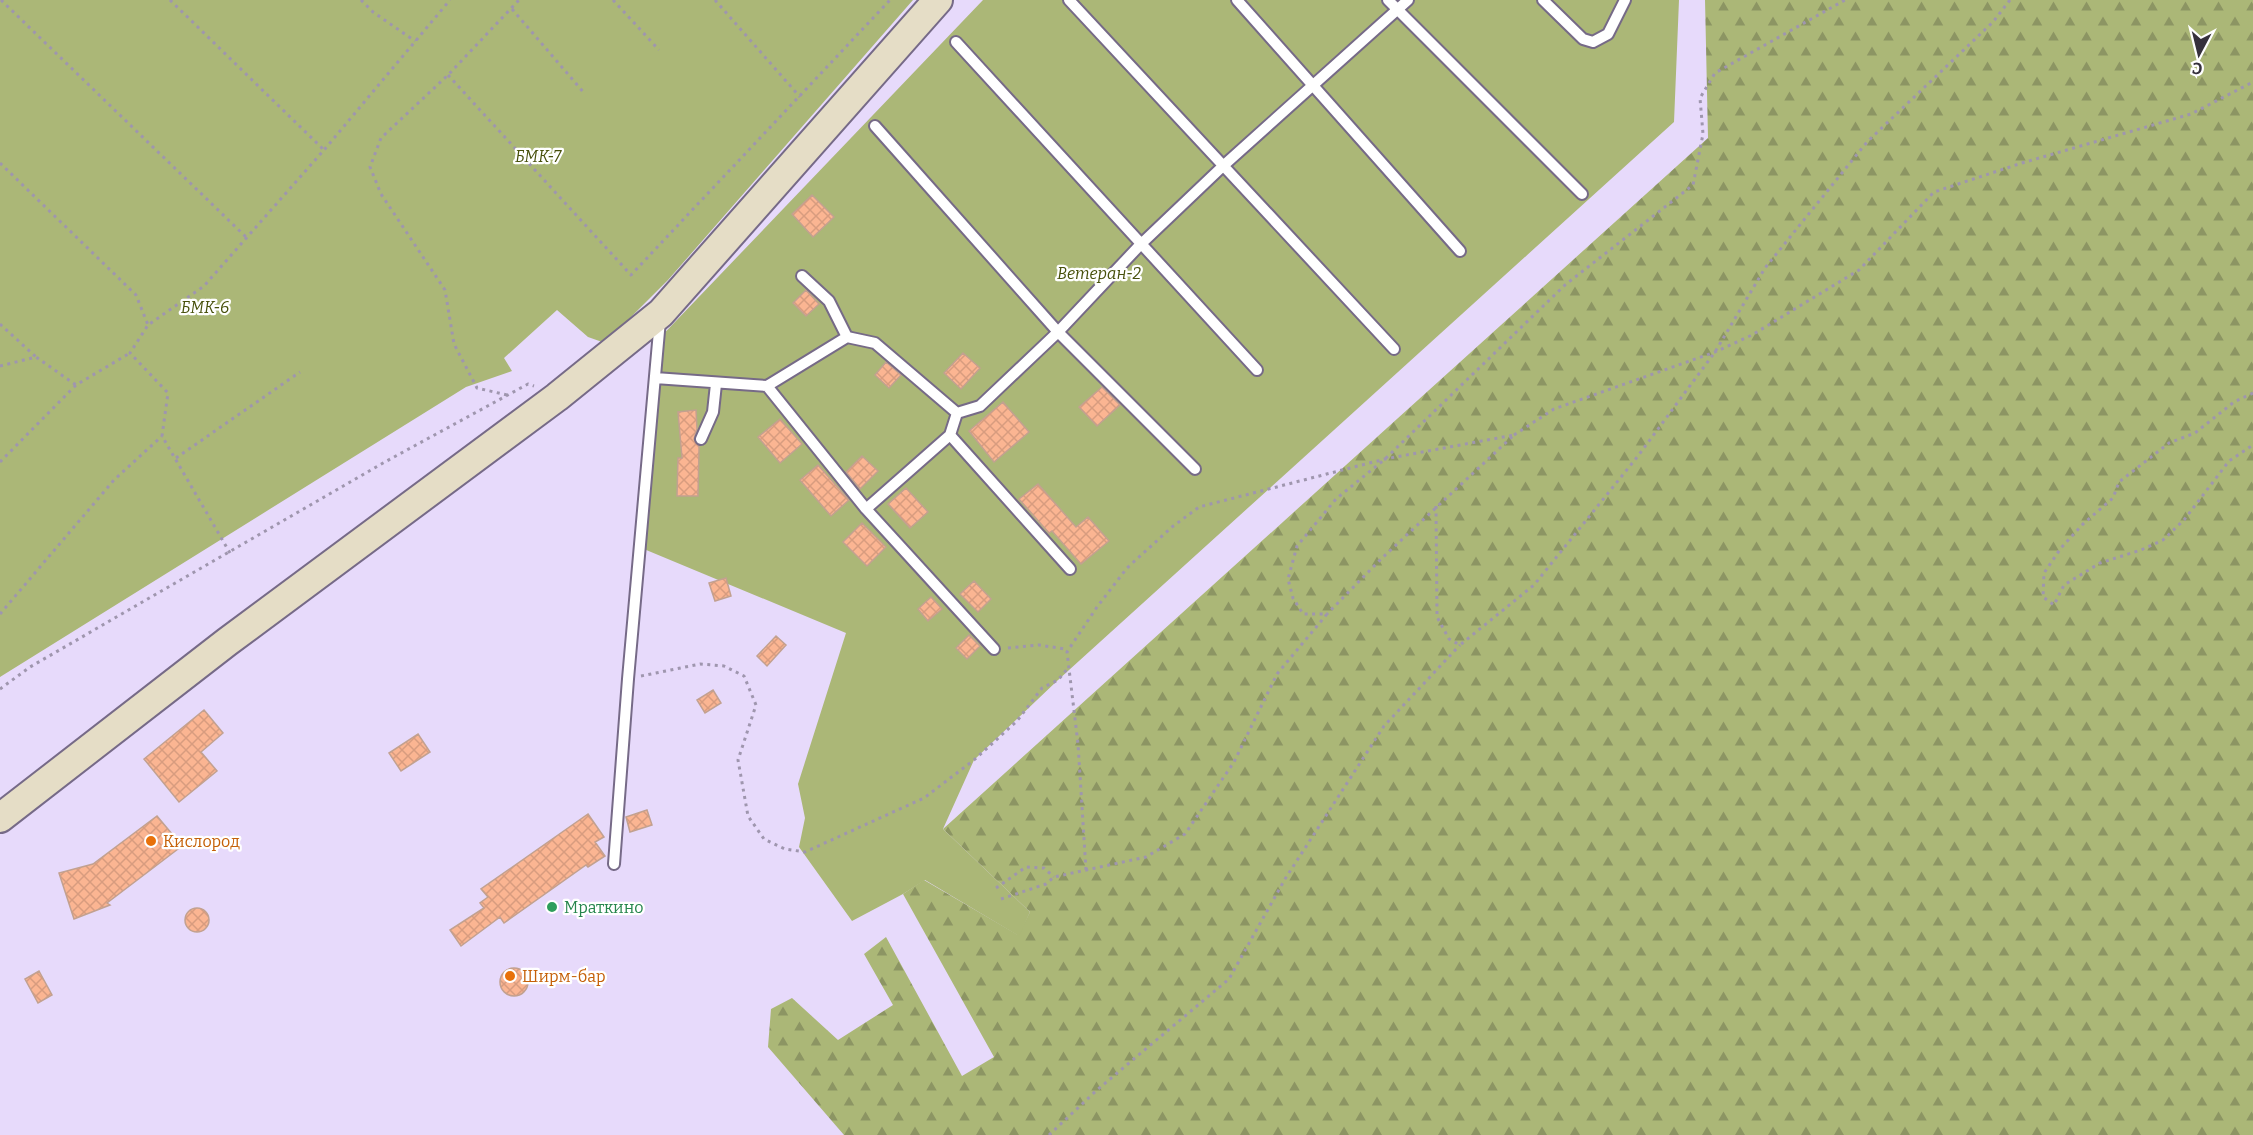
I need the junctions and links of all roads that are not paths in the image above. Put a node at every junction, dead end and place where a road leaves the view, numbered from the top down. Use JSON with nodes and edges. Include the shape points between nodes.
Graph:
{"nodes":[{"id":1,"x":938,"y":0,"type":"edge"},
{"id":2,"x":1070,"y":0,"type":"edge"},
{"id":3,"x":1237,"y":0,"type":"edge"},
{"id":4,"x":1389,"y":0,"type":"edge"},
{"id":5,"x":1408,"y":0,"type":"edge"},
{"id":6,"x":1543,"y":0,"type":"edge"},
{"id":7,"x":1626,"y":0,"type":"edge"},
{"id":8,"x":1397,"y":9,"type":"junction"},
{"id":9,"x":956,"y":42,"type":"dead end"},
{"id":10,"x":1312,"y":85,"type":"junction"},
{"id":11,"x":875,"y":126,"type":"dead end"},
{"id":12,"x":1223,"y":166,"type":"junction"},
{"id":13,"x":1582,"y":194,"type":"dead end"},
{"id":14,"x":1140,"y":245,"type":"junction"},
{"id":15,"x":1460,"y":251,"type":"dead end"},
{"id":16,"x":802,"y":276,"type":"dead end"},
{"id":17,"x":661,"y":313,"type":"junction"},
{"id":18,"x":1058,"y":332,"type":"junction"},
{"id":19,"x":847,"y":337,"type":"junction"},
{"id":20,"x":1394,"y":349,"type":"dead end"},
{"id":21,"x":1257,"y":370,"type":"dead end"},
{"id":22,"x":655,"y":378,"type":"junction"},
{"id":23,"x":716,"y":384,"type":"junction"},
{"id":24,"x":767,"y":386,"type":"junction"},
{"id":25,"x":957,"y":413,"type":"junction"},
{"id":26,"x":950,"y":435,"type":"junction"},
{"id":27,"x":701,"y":439,"type":"dead end"},
{"id":28,"x":1195,"y":469,"type":"dead end"},
{"id":29,"x":866,"y":509,"type":"junction"},
{"id":30,"x":1070,"y":569,"type":"dead end"},
{"id":31,"x":994,"y":649,"type":"road end"},
{"id":32,"x":0,"y":818,"type":"edge"},
{"id":33,"x":614,"y":864,"type":"dead end"}],
"edges":[{"from":1,"to":17,"type":"main road"},
{"from":2,"to":12,"type":"lane"},
{"from":3,"to":10,"type":"lane"},
{"from":4,"to":8,"type":"lane"},
{"from":5,"to":8,"type":"lane"},
{"from":6,"to":7,"type":"lane","via":[[1583,39],[1593,42],[1608,34]]},
{"from":8,"to":10,"type":"lane"},
{"from":8,"to":13,"type":"lane"},
{"from":9,"to":14,"type":"lane"},
{"from":10,"to":12,"type":"lane"},
{"from":10,"to":15,"type":"lane"},
{"from":11,"to":18,"type":"lane"},
{"from":12,"to":14,"type":"lane"},
{"from":12,"to":20,"type":"lane"},
{"from":14,"to":18,"type":"lane"},
{"from":14,"to":21,"type":"lane"},
{"from":16,"to":19,"type":"lane","via":[[829,301]]},
{"from":17,"to":22,"type":"lane"},
{"from":17,"to":32,"type":"main road","via":[[557,397],[227,642]]},
{"from":18,"to":25,"type":"lane","via":[[980,406]]},
{"from":18,"to":28,"type":"lane"},
{"from":19,"to":24,"type":"lane"},
{"from":19,"to":25,"type":"lane","via":[[875,344]]},
{"from":22,"to":23,"type":"lane"},
{"from":22,"to":33,"type":"lane"},
{"from":23,"to":24,"type":"lane"},
{"from":23,"to":27,"type":"lane","via":[[713,412]]},
{"from":24,"to":29,"type":"lane"},
{"from":25,"to":26,"type":"lane"},
{"from":26,"to":29,"type":"lane"},
{"from":26,"to":30,"type":"lane"},
{"from":29,"to":31,"type":"lane"}]}
